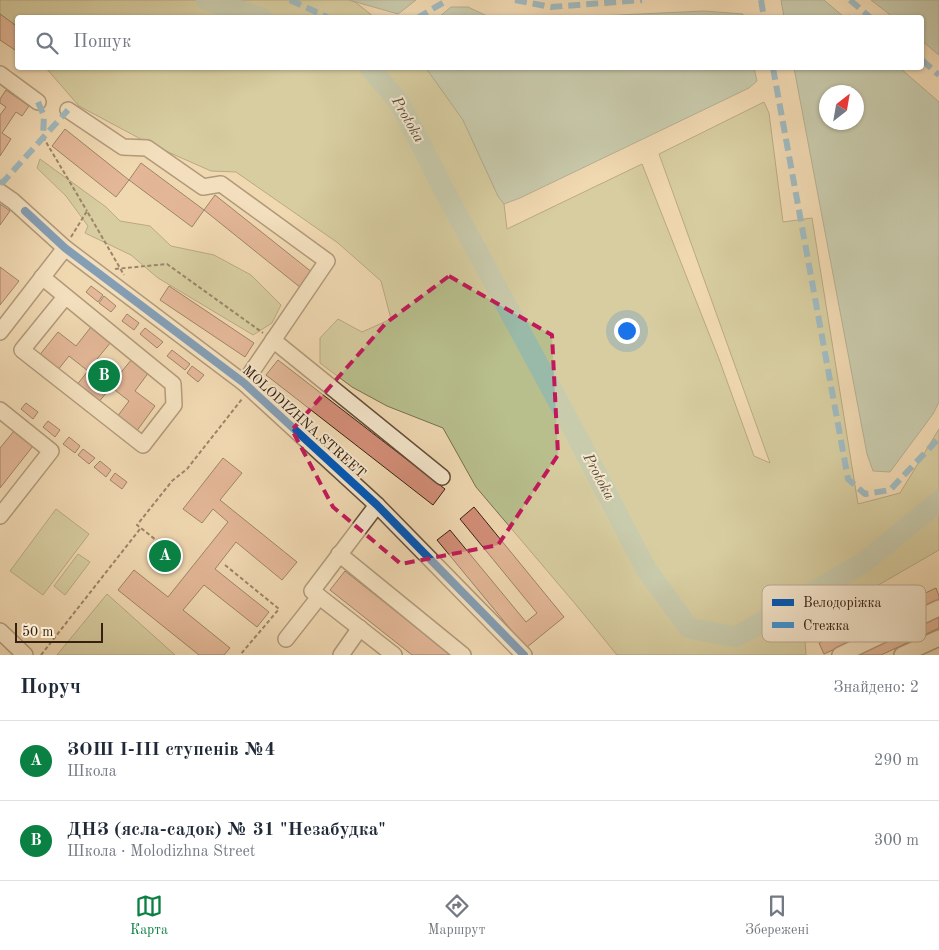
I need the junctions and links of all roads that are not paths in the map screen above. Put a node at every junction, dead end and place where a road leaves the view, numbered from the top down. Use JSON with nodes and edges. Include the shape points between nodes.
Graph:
{"nodes":[{"id":1,"x":0,"y":74,"type":"edge"},
{"id":2,"x":38,"y":102,"type":"dead end"},
{"id":3,"x":68,"y":110,"type":"dead end"},
{"id":4,"x":0,"y":192,"type":"edge"},
{"id":5,"x":65,"y":248,"type":"junction"},
{"id":6,"x":42,"y":277,"type":"junction"},
{"id":7,"x":65,"y":297,"type":"junction"},
{"id":8,"x":0,"y":332,"type":"edge"},
{"id":9,"x":273,"y":340,"type":"junction"},
{"id":10,"x":247,"y":386,"type":"junction"},
{"id":11,"x":1,"y":412,"type":"edge"},
{"id":12,"x":442,"y":476,"type":"dead end"},
{"id":13,"x":376,"y":505,"type":"junction"},
{"id":14,"x":0,"y":516,"type":"edge"},
{"id":15,"x":340,"y":554,"type":"junction"},
{"id":16,"x":319,"y":597,"type":"junction"},
{"id":17,"x":939,"y":608,"type":"edge"},
{"id":18,"x":926,"y":614,"type":"edge"},
{"id":19,"x":360,"y":628,"type":"junction"},
{"id":20,"x":0,"y":631,"type":"edge"},
{"id":21,"x":939,"y":638,"type":"edge"},
{"id":22,"x":286,"y":639,"type":"dead end"},
{"id":23,"x":867,"y":642,"type":"edge"},
{"id":24,"x":25,"y":655,"type":"edge"},
{"id":25,"x":341,"y":655,"type":"edge"},
{"id":26,"x":394,"y":655,"type":"edge"},
{"id":27,"x":463,"y":655,"type":"edge"},
{"id":28,"x":524,"y":655,"type":"edge"},
{"id":29,"x":840,"y":655,"type":"edge"},
{"id":30,"x":902,"y":655,"type":"edge"}],
"edges":[{"from":1,"to":2,"type":"street"},
{"from":3,"to":9,"type":"street","via":[[123,147],[147,148],[203,188],[221,184],[327,261]]},
{"from":4,"to":5,"type":"street","name":"MOLODIZHNA STREET"},
{"from":5,"to":6,"type":"street"},
{"from":5,"to":10,"type":"street","name":"MOLODIZHNA STREET"},
{"from":6,"to":7,"type":"street"},
{"from":6,"to":8,"type":"street"},
{"from":7,"to":7,"type":"street","via":[[173,384],[174,406],[143,445],[22,350]]},
{"from":9,"to":10,"type":"street"},
{"from":9,"to":12,"type":"street"},
{"from":10,"to":13,"type":"street","name":"MOLODIZHNA STREET"},
{"from":11,"to":14,"type":"street","via":[[51,451]]},
{"from":13,"to":15,"type":"street"},
{"from":13,"to":28,"type":"street","name":"MOLODIZHNA STREET"},
{"from":15,"to":16,"type":"street","via":[[312,592]]},
{"from":15,"to":27,"type":"street"},
{"from":16,"to":19,"type":"street"},
{"from":16,"to":22,"type":"street"},
{"from":17,"to":18,"type":"street"},
{"from":19,"to":25,"type":"street"},
{"from":19,"to":26,"type":"street"},
{"from":20,"to":24,"type":"street"},
{"from":21,"to":30,"type":"street"},
{"from":23,"to":29,"type":"street"}]}
